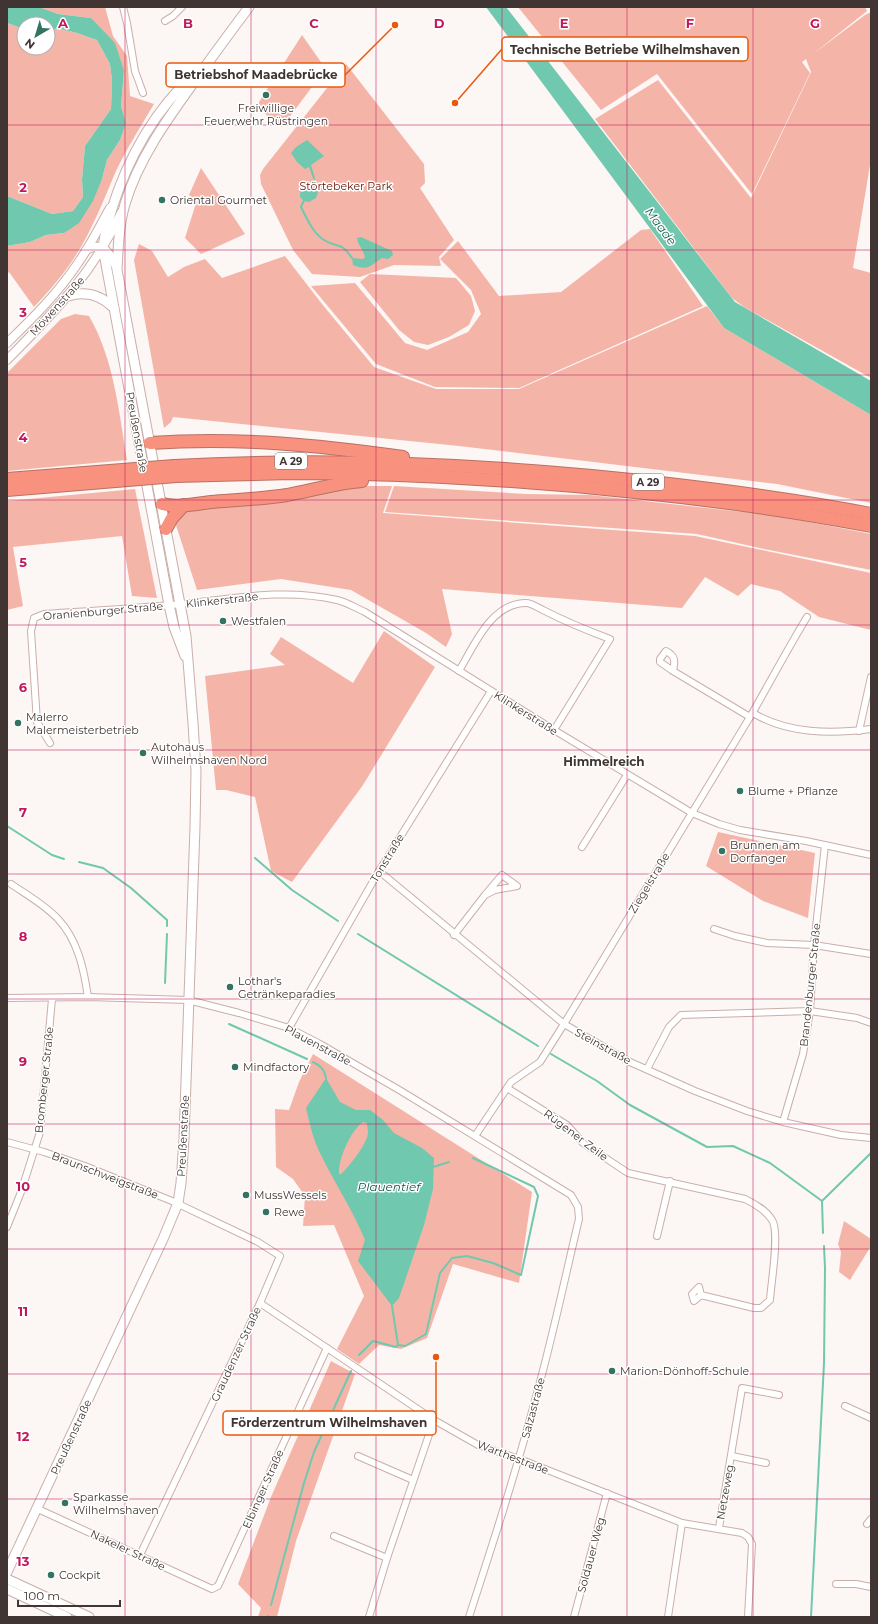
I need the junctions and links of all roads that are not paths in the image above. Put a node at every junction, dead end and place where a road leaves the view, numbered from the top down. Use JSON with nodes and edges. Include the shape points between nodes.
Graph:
{"nodes":[{"id":1,"x":123,"y":7,"type":"edge"},
{"id":2,"x":182,"y":7,"type":"edge"},
{"id":3,"x":249,"y":7,"type":"edge"},
{"id":4,"x":165,"y":21,"type":"dead end"},
{"id":5,"x":210,"y":59,"type":"junction"},
{"id":6,"x":143,"y":93,"type":"dead end"},
{"id":7,"x":115,"y":199,"type":"junction"},
{"id":8,"x":125,"y":204,"type":"junction"},
{"id":9,"x":103,"y":248,"type":"junction"},
{"id":10,"x":86,"y":250,"type":"junction"},
{"id":11,"x":118,"y":270,"type":"junction"},
{"id":12,"x":68,"y":296,"type":"junction"},
{"id":13,"x":114,"y":308,"type":"junction"},
{"id":14,"x":7,"y":343,"type":"edge"},
{"id":15,"x":7,"y":360,"type":"edge"},
{"id":16,"x":150,"y":443,"type":"junction"},
{"id":17,"x":140,"y":452,"type":"junction"},
{"id":18,"x":423,"y":464,"type":"junction"},
{"id":19,"x":175,"y":471,"type":"junction"},
{"id":20,"x":407,"y":476,"type":"junction"},
{"id":21,"x":7,"y":479,"type":"edge"},
{"id":22,"x":7,"y":490,"type":"edge"},
{"id":23,"x":149,"y":497,"type":"junction"},
{"id":24,"x":162,"y":504,"type":"junction"},
{"id":25,"x":184,"y":505,"type":"junction"},
{"id":26,"x":871,"y":514,"type":"edge"},
{"id":27,"x":871,"y":526,"type":"edge"},
{"id":28,"x":166,"y":529,"type":"junction"},
{"id":29,"x":180,"y":604,"type":"junction"},
{"id":30,"x":169,"y":606,"type":"junction"},
{"id":31,"x":807,"y":617,"type":"dead end"},
{"id":32,"x":188,"y":663,"type":"junction"},
{"id":33,"x":673,"y":671,"type":"dead end"},
{"id":34,"x":459,"y":672,"type":"junction"},
{"id":35,"x":871,"y":677,"type":"edge"},
{"id":36,"x":491,"y":691,"type":"junction"},
{"id":37,"x":751,"y":715,"type":"junction"},
{"id":38,"x":871,"y":729,"type":"edge"},
{"id":39,"x":554,"y":730,"type":"junction"},
{"id":40,"x":859,"y":731,"type":"junction"},
{"id":41,"x":50,"y":743,"type":"dead end"},
{"id":42,"x":627,"y":774,"type":"junction"},
{"id":43,"x":692,"y":813,"type":"junction"},
{"id":44,"x":825,"y":845,"type":"junction"},
{"id":45,"x":582,"y":847,"type":"dead end"},
{"id":46,"x":871,"y":855,"type":"edge"},
{"id":47,"x":379,"y":872,"type":"junction"},
{"id":48,"x":11,"y":884,"type":"dead end"},
{"id":49,"x":485,"y":895,"type":"junction"},
{"id":50,"x":714,"y":929,"type":"dead end"},
{"id":51,"x":454,"y":935,"type":"junction"},
{"id":52,"x":814,"y":945,"type":"junction"},
{"id":53,"x":871,"y":954,"type":"edge"},
{"id":54,"x":88,"y":997,"type":"junction"},
{"id":55,"x":7,"y":998,"type":"edge"},
{"id":56,"x":52,"y":999,"type":"junction"},
{"id":57,"x":188,"y":1000,"type":"junction"},
{"id":58,"x":810,"y":1011,"type":"junction"},
{"id":59,"x":564,"y":1024,"type":"junction"},
{"id":60,"x":871,"y":1024,"type":"edge"},
{"id":61,"x":289,"y":1028,"type":"junction"},
{"id":62,"x":647,"y":1069,"type":"junction"},
{"id":63,"x":508,"y":1088,"type":"junction"},
{"id":64,"x":783,"y":1122,"type":"junction"},
{"id":65,"x":475,"y":1136,"type":"junction"},
{"id":66,"x":871,"y":1138,"type":"edge"},
{"id":67,"x":7,"y":1142,"type":"edge"},
{"id":68,"x":35,"y":1150,"type":"junction"},
{"id":69,"x":670,"y":1181,"type":"junction"},
{"id":70,"x":178,"y":1204,"type":"junction"},
{"id":71,"x":579,"y":1219,"type":"joint"},
{"id":72,"x":7,"y":1228,"type":"edge"},
{"id":73,"x":657,"y":1236,"type":"dead end"},
{"id":74,"x":701,"y":1295,"type":"dead end"},
{"id":75,"x":260,"y":1303,"type":"junction"},
{"id":76,"x":327,"y":1348,"type":"junction"},
{"id":77,"x":779,"y":1395,"type":"dead end"},
{"id":78,"x":845,"y":1406,"type":"dead end"},
{"id":79,"x":871,"y":1418,"type":"edge"},
{"id":80,"x":434,"y":1420,"type":"junction"},
{"id":81,"x":358,"y":1456,"type":"dead end"},
{"id":82,"x":732,"y":1456,"type":"junction"},
{"id":83,"x":519,"y":1459,"type":"junction"},
{"id":84,"x":766,"y":1463,"type":"dead end"},
{"id":85,"x":413,"y":1480,"type":"junction"},
{"id":86,"x":607,"y":1493,"type":"junction"},
{"id":87,"x":38,"y":1509,"type":"junction"},
{"id":88,"x":682,"y":1523,"type":"junction"},
{"id":89,"x":719,"y":1528,"type":"junction"},
{"id":90,"x":334,"y":1536,"type":"dead end"},
{"id":91,"x":140,"y":1556,"type":"junction"},
{"id":92,"x":387,"y":1558,"type":"junction"},
{"id":93,"x":7,"y":1572,"type":"edge"},
{"id":94,"x":7,"y":1580,"type":"edge"},
{"id":95,"x":836,"y":1584,"type":"dead end"},
{"id":96,"x":218,"y":1586,"type":"joint"},
{"id":97,"x":871,"y":1587,"type":"edge"},
{"id":98,"x":7,"y":1589,"type":"edge"},
{"id":99,"x":67,"y":1617,"type":"edge"},
{"id":100,"x":89,"y":1617,"type":"edge"},
{"id":101,"x":369,"y":1617,"type":"edge"},
{"id":102,"x":469,"y":1617,"type":"edge"},
{"id":103,"x":574,"y":1617,"type":"edge"},
{"id":104,"x":668,"y":1617,"type":"edge"},
{"id":105,"x":748,"y":1617,"type":"edge"}],
"edges":[{"from":1,"to":6,"type":"street","via":[[135,71]]},
{"from":2,"to":4,"type":"street"},
{"from":3,"to":5,"type":"main road"},
{"from":5,"to":7,"type":"main road","name":"Preußenstraße","via":[[173,96],[153,121],[135,153]]},
{"from":5,"to":8,"type":"main road","name":"Preußenstraße","via":[[154,139]]},
{"from":7,"to":9,"type":"main road","name":"Preußenstraße"},
{"from":7,"to":10,"type":"street","name":"Möwenstraße"},
{"from":8,"to":9,"type":"street","name":"Möwenstraße"},
{"from":8,"to":11,"type":"main road","name":"Preußenstraße","via":[[118,245]]},
{"from":9,"to":10,"type":"street","via":[[93,247]]},
{"from":9,"to":11,"type":"street","via":[[111,255]]},
{"from":9,"to":12,"type":"street","name":"Möwenstraße"},
{"from":9,"to":13,"type":"main road","name":"Preußenstraße"},
{"from":10,"to":14,"type":"street","name":"Möwenstraße","via":[[48,302]]},
{"from":11,"to":16,"type":"main road","name":"Preußenstraße"},
{"from":12,"to":13,"type":"main road","via":[[93,295]]},
{"from":12,"to":15,"type":"street","name":"Möwenstraße"},
{"from":13,"to":17,"type":"main road","name":"Preußenstraße"},
{"from":16,"to":17,"type":"main road"},
{"from":16,"to":18,"type":"highway","via":[[210,441],[295,444],[404,457]]},
{"from":16,"to":24,"type":"main road","name":"Preußenstraße"},
{"from":17,"to":23,"type":"main road","name":"Preußenstraße"},
{"from":18,"to":19,"type":"highway","number":"A 29","via":[[236,462]]},
{"from":18,"to":26,"type":"highway","number":"A 29","via":[[502,468],[644,481]]},
{"from":19,"to":20,"type":"highway","number":"A 29"},
{"from":19,"to":21,"type":"highway","number":"A 29","bridge":true},
{"from":19,"to":22,"type":"highway","number":"A 29","bridge":true},
{"from":20,"to":25,"type":"highway","via":[[390,480],[342,483],[287,495]]},
{"from":20,"to":27,"type":"highway","number":"A 29","via":[[565,484],[700,499]]},
{"from":23,"to":24,"type":"main road"},
{"from":23,"to":30,"type":"main road","name":"Preußenstraße"},
{"from":24,"to":25,"type":"highway"},
{"from":24,"to":28,"type":"main road","name":"Preußenstraße"},
{"from":25,"to":28,"type":"highway"},
{"from":28,"to":29,"type":"main road","name":"Preußenstraße"},
{"from":29,"to":30,"type":"street","name":"Oranienburger Straße"},
{"from":29,"to":32,"type":"main road","name":"Preußenstraße"},
{"from":29,"to":34,"type":"street","name":"Klinkerstraße","via":[[293,594],[338,600],[384,623]]},
{"from":30,"to":32,"type":"main road","name":"Preußenstraße","via":[[174,628]]},
{"from":30,"to":41,"type":"street","name":"Oranienburger Straße","via":[[44,614],[34,618],[31,631],[37,722]]},
{"from":31,"to":37,"type":"street","name":"Ziegelstraße"},
{"from":32,"to":57,"type":"main road","name":"Preußenstraße","via":[[196,771]]},
{"from":33,"to":37,"type":"street"},
{"from":34,"to":36,"type":"street","name":"Klinkerstraße"},
{"from":34,"to":39,"type":"street","via":[[479,636],[496,616],[509,606],[517,604],[527,602],[569,624],[610,639]]},
{"from":35,"to":40,"type":"street"},
{"from":36,"to":39,"type":"street","name":"Klinkerstraße"},
{"from":36,"to":47,"type":"street","name":"Tonstraße"},
{"from":37,"to":40,"type":"street","via":[[811,731]]},
{"from":37,"to":43,"type":"street","name":"Ziegelstraße"},
{"from":38,"to":40,"type":"street"},
{"from":39,"to":42,"type":"street","name":"Klinkerstraße"},
{"from":42,"to":43,"type":"street","name":"Klinkerstraße"},
{"from":42,"to":45,"type":"street"},
{"from":43,"to":44,"type":"street","name":"Klinkerstraße","via":[[740,830]]},
{"from":43,"to":59,"type":"street","name":"Ziegelstraße"},
{"from":44,"to":46,"type":"street","name":"Klinkerstraße"},
{"from":44,"to":52,"type":"street","name":"Brandenburger Straße"},
{"from":47,"to":51,"type":"street","name":"Steinstraße"},
{"from":47,"to":61,"type":"street","name":"Tonstraße"},
{"from":48,"to":54,"type":"street","via":[[40,903],[58,919],[74,941],[85,974]]},
{"from":49,"to":49,"type":"street","via":[[495,890],[517,886],[502,875]]},
{"from":49,"to":51,"type":"street"},
{"from":50,"to":52,"type":"street","via":[[767,943]]},
{"from":51,"to":59,"type":"street","name":"Steinstraße"},
{"from":52,"to":53,"type":"street"},
{"from":52,"to":58,"type":"street","name":"Brandenburger Straße"},
{"from":54,"to":56,"type":"street","name":"Plauenstraße"},
{"from":54,"to":57,"type":"street","name":"Plauenstraße"},
{"from":55,"to":56,"type":"street","name":"Plauenstraße"},
{"from":56,"to":68,"type":"street","name":"Bromberger Straße","via":[[40,1132]]},
{"from":57,"to":61,"type":"street","name":"Plauenstraße"},
{"from":57,"to":70,"type":"main road","name":"Preußenstraße","via":[[184,1139]]},
{"from":58,"to":60,"type":"street","via":[[857,1018]]},
{"from":58,"to":62,"type":"street","via":[[682,1015],[669,1027]]},
{"from":58,"to":64,"type":"street","name":"Brandenburger Straße","via":[[803,1054]]},
{"from":59,"to":62,"type":"street","name":"Steinstraße"},
{"from":59,"to":63,"type":"street","name":"Ziegelstraße","via":[[540,1062],[511,1082]]},
{"from":61,"to":65,"type":"street","name":"Plauenstraße"},
{"from":62,"to":64,"type":"street","name":"Steinstraße","via":[[703,1094]]},
{"from":63,"to":65,"type":"street","name":"Ziegelstraße"},
{"from":63,"to":69,"type":"street","name":"Rügener Zeile","via":[[567,1125],[583,1144],[628,1173]]},
{"from":64,"to":66,"type":"street","name":"Steinstraße","via":[[840,1135]]},
{"from":65,"to":71,"type":"street","name":"Plauenstraße","via":[[571,1195],[578,1207]]},
{"from":67,"to":68,"type":"street","name":"Braunschweigstraße"},
{"from":68,"to":70,"type":"street","name":"Braunschweigstraße","via":[[85,1166]]},
{"from":68,"to":72,"type":"street","name":"Bromberger Straße"},
{"from":69,"to":73,"type":"street"},
{"from":69,"to":74,"type":"street","name":"Rügener Zeile","via":[[746,1199],[773,1220],[776,1232],[770,1300],[760,1308],[754,1308]]},
{"from":70,"to":75,"type":"street","name":"Graudenzer Straße","via":[[258,1242],[280,1256]]},
{"from":70,"to":87,"type":"main road","name":"Preußenstraße"},
{"from":71,"to":83,"type":"street","name":"Salzastraße"},
{"from":75,"to":76,"type":"street","name":"Warthestraße"},
{"from":75,"to":91,"type":"street","name":"Graudenzer Straße"},
{"from":76,"to":80,"type":"street","name":"Warthestraße"},
{"from":76,"to":96,"type":"street","name":"Elbinger Straße"},
{"from":77,"to":82,"type":"street","name":"Netzeweg","via":[[742,1388]]},
{"from":78,"to":79,"type":"street"},
{"from":80,"to":83,"type":"street","name":"Warthestraße","via":[[478,1445]]},
{"from":80,"to":85,"type":"street"},
{"from":81,"to":85,"type":"street"},
{"from":82,"to":84,"type":"street","name":"Netzeweg"},
{"from":82,"to":89,"type":"street","name":"Netzeweg"},
{"from":83,"to":86,"type":"street","name":"Warthestraße"},
{"from":83,"to":102,"type":"street","name":"Salzastraße"},
{"from":85,"to":92,"type":"street"},
{"from":86,"to":88,"type":"street","name":"Warthestraße"},
{"from":86,"to":103,"type":"street","name":"Soldauer Weg"},
{"from":87,"to":91,"type":"street","name":"Nakeler Straße"},
{"from":87,"to":93,"type":"main road","name":"Preußenstraße"},
{"from":88,"to":89,"type":"street","name":"Warthestraße"},
{"from":88,"to":104,"type":"street"},
{"from":89,"to":105,"type":"street","name":"Warthestraße","via":[[742,1533],[752,1544]]},
{"from":90,"to":92,"type":"street"},
{"from":91,"to":96,"type":"street","name":"Nakeler Straße","via":[[212,1589]]},
{"from":92,"to":101,"type":"street"},
{"from":94,"to":100,"type":"main road"},
{"from":95,"to":97,"type":"street"},
{"from":98,"to":99,"type":"main road"}]}
